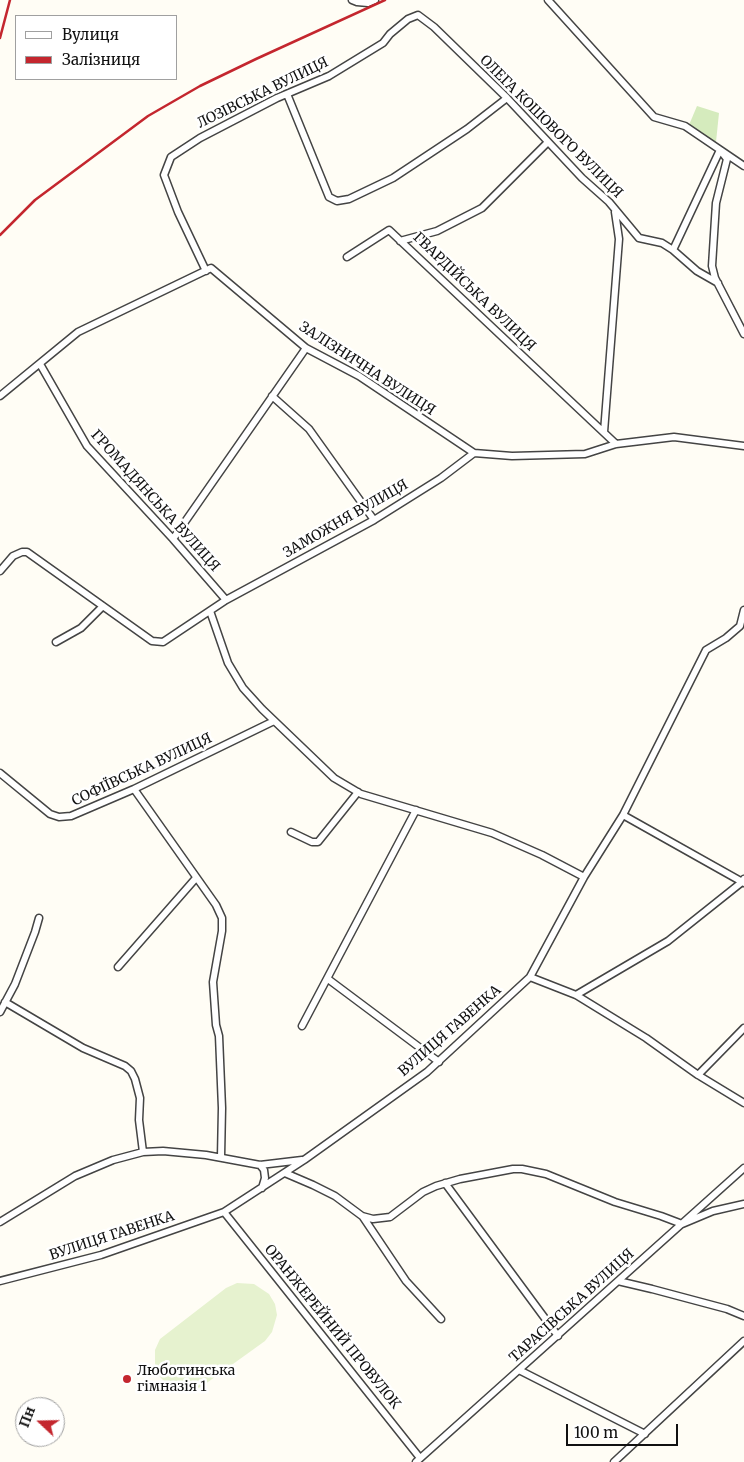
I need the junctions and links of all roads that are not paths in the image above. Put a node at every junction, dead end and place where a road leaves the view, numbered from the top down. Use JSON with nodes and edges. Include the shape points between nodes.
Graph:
{"nodes":[{"id":1,"x":375,"y":0,"type":"edge"},
{"id":2,"x":548,"y":0,"type":"edge"},
{"id":3,"x":355,"y":1,"type":"edge"},
{"id":4,"x":418,"y":15,"type":"joint"},
{"id":5,"x":287,"y":94,"type":"junction"},
{"id":6,"x":507,"y":98,"type":"junction"},
{"id":7,"x":548,"y":142,"type":"junction"},
{"id":8,"x":720,"y":150,"type":"junction"},
{"id":9,"x":744,"y":166,"type":"edge"},
{"id":10,"x":615,"y":209,"type":"junction"},
{"id":11,"x":400,"y":241,"type":"junction"},
{"id":12,"x":673,"y":250,"type":"junction"},
{"id":13,"x":347,"y":257,"type":"dead end"},
{"id":14,"x":206,"y":270,"type":"junction"},
{"id":15,"x":718,"y":283,"type":"junction"},
{"id":16,"x":744,"y":334,"type":"edge"},
{"id":17,"x":306,"y":348,"type":"junction"},
{"id":18,"x":40,"y":364,"type":"junction"},
{"id":19,"x":0,"y":396,"type":"edge"},
{"id":20,"x":272,"y":396,"type":"junction"},
{"id":21,"x":604,"y":432,"type":"junction"},
{"id":22,"x":616,"y":444,"type":"junction"},
{"id":23,"x":744,"y":446,"type":"edge"},
{"id":24,"x":474,"y":453,"type":"junction"},
{"id":25,"x":374,"y":520,"type":"junction"},
{"id":26,"x":172,"y":539,"type":"junction"},
{"id":27,"x":0,"y":571,"type":"edge"},
{"id":28,"x":226,"y":600,"type":"junction"},
{"id":29,"x":103,"y":606,"type":"junction"},
{"id":30,"x":744,"y":610,"type":"edge"},
{"id":31,"x":210,"y":611,"type":"junction"},
{"id":32,"x":742,"y":626,"type":"edge"},
{"id":33,"x":56,"y":642,"type":"dead end"},
{"id":34,"x":274,"y":721,"type":"junction"},
{"id":35,"x":0,"y":773,"type":"edge"},
{"id":36,"x":134,"y":789,"type":"junction"},
{"id":37,"x":358,"y":792,"type":"junction"},
{"id":38,"x":416,"y":810,"type":"junction"},
{"id":39,"x":623,"y":815,"type":"junction"},
{"id":40,"x":291,"y":832,"type":"dead end"},
{"id":41,"x":584,"y":877,"type":"junction"},
{"id":42,"x":196,"y":878,"type":"junction"},
{"id":43,"x":743,"y":881,"type":"edge"},
{"id":44,"x":39,"y":918,"type":"dead end"},
{"id":45,"x":118,"y":967,"type":"dead end"},
{"id":46,"x":530,"y":977,"type":"junction"},
{"id":47,"x":328,"y":979,"type":"junction"},
{"id":48,"x":576,"y":995,"type":"junction"},
{"id":49,"x":5,"y":1002,"type":"junction"},
{"id":50,"x":0,"y":1012,"type":"edge"},
{"id":51,"x":302,"y":1026,"type":"dead end"},
{"id":52,"x":744,"y":1028,"type":"edge"},
{"id":53,"x":439,"y":1062,"type":"junction"},
{"id":54,"x":698,"y":1075,"type":"junction"},
{"id":55,"x":744,"y":1102,"type":"edge"},
{"id":56,"x":144,"y":1152,"type":"junction"},
{"id":57,"x":221,"y":1157,"type":"junction"},
{"id":58,"x":304,"y":1160,"type":"junction"},
{"id":59,"x":260,"y":1165,"type":"junction"},
{"id":60,"x":744,"y":1168,"type":"edge"},
{"id":61,"x":285,"y":1173,"type":"junction"},
{"id":62,"x":445,"y":1183,"type":"junction"},
{"id":63,"x":262,"y":1188,"type":"junction"},
{"id":64,"x":744,"y":1204,"type":"edge"},
{"id":65,"x":224,"y":1212,"type":"junction"},
{"id":66,"x":362,"y":1216,"type":"junction"},
{"id":67,"x":0,"y":1222,"type":"edge"},
{"id":68,"x":682,"y":1224,"type":"junction"},
{"id":69,"x":618,"y":1281,"type":"junction"},
{"id":70,"x":0,"y":1282,"type":"edge"},
{"id":71,"x":744,"y":1316,"type":"edge"},
{"id":72,"x":441,"y":1319,"type":"dead end"},
{"id":73,"x":558,"y":1336,"type":"junction"},
{"id":74,"x":744,"y":1341,"type":"edge"},
{"id":75,"x":519,"y":1370,"type":"junction"},
{"id":76,"x":644,"y":1434,"type":"junction"},
{"id":77,"x":418,"y":1460,"type":"edge"},
{"id":78,"x":614,"y":1462,"type":"edge"}],
"edges":[{"from":1,"to":3,"type":"street","via":[[368,3]]},
{"from":2,"to":8,"type":"street","via":[[654,117],[685,126]]},
{"from":4,"to":5,"type":"street","name":"ЛОЗІВСЬКА ВУЛИЦЯ","via":[[408,19],[383,43],[329,76]]},
{"from":4,"to":6,"type":"street","name":"ОЛЕГА КОШОВОГО ВУЛИЦЯ"},
{"from":5,"to":6,"type":"street","via":[[329,197],[337,201],[349,199],[393,178]]},
{"from":5,"to":14,"type":"street","name":"ЛОЗІВСЬКА ВУЛИЦЯ","via":[[200,138],[171,157],[167,164],[164,175]]},
{"from":6,"to":7,"type":"street","name":"ОЛЕГА КОШОВОГО ВУЛИЦЯ"},
{"from":7,"to":10,"type":"street","name":"ОЛЕГА КОШОВОГО ВУЛИЦЯ"},
{"from":7,"to":11,"type":"street","name":"ГВАРДІЙСЬКА ВУЛИЦЯ","via":[[482,208],[437,231]]},
{"from":8,"to":9,"type":"street"},
{"from":8,"to":12,"type":"street"},
{"from":8,"to":15,"type":"street","via":[[727,159],[716,203],[712,266]]},
{"from":10,"to":12,"type":"street","name":"ОЛЕГА КОШОВОГО ВУЛИЦЯ","via":[[639,238],[662,243]]},
{"from":10,"to":21,"type":"street","via":[[619,239]]},
{"from":11,"to":13,"type":"street","via":[[389,230]]},
{"from":11,"to":21,"type":"street","name":"ГВАРДІЙСЬКА ВУЛИЦЯ"},
{"from":12,"to":15,"type":"street","name":"ОЛЕГА КОШОВОГО ВУЛИЦЯ","via":[[697,272]]},
{"from":14,"to":17,"type":"street","name":"ЗАЛІЗНИЧНА ВУЛИЦЯ","via":[[211,268]]},
{"from":14,"to":18,"type":"street","via":[[78,332]]},
{"from":15,"to":16,"type":"street"},
{"from":17,"to":20,"type":"street"},
{"from":17,"to":24,"type":"street","name":"ЗАЛІЗНИЧНА ВУЛИЦЯ","via":[[359,376]]},
{"from":18,"to":19,"type":"street"},
{"from":18,"to":26,"type":"street","name":"ГРОМАДЯНСЬКА ВУЛИЦЯ","via":[[87,446]]},
{"from":20,"to":25,"type":"street","via":[[309,429]]},
{"from":20,"to":26,"type":"street"},
{"from":21,"to":22,"type":"street","name":"ГВАРДІЙСЬКА ВУЛИЦЯ"},
{"from":22,"to":23,"type":"street","via":[[674,437]]},
{"from":22,"to":24,"type":"street","via":[[585,454],[512,456]]},
{"from":24,"to":25,"type":"street","name":"ЗАМОЖНЯ ВУЛИЦЯ"},
{"from":25,"to":28,"type":"street","name":"ЗАМОЖНЯ ВУЛИЦЯ"},
{"from":26,"to":28,"type":"street","name":"ГРОМАДЯНСЬКА ВУЛИЦЯ"},
{"from":27,"to":29,"type":"street","via":[[17,553],[27,552]]},
{"from":28,"to":31,"type":"street","name":"ЗАМОЖНЯ ВУЛИЦЯ"},
{"from":29,"to":31,"type":"street","name":"ЗАМОЖНЯ ВУЛИЦЯ","via":[[152,641],[159,642]]},
{"from":29,"to":33,"type":"street","via":[[81,628]]},
{"from":30,"to":32,"type":"street","name":"ВУЛИЦЯ ГАВЕНКА"},
{"from":31,"to":34,"type":"street","via":[[236,677]]},
{"from":32,"to":39,"type":"street","name":"ВУЛИЦЯ ГАВЕНКА","via":[[706,650]]},
{"from":34,"to":36,"type":"street","name":"СОФІЇВСЬКА ВУЛИЦЯ"},
{"from":34,"to":37,"type":"street","via":[[334,778]]},
{"from":35,"to":36,"type":"street","name":"СОФІЇВСЬКА ВУЛИЦЯ","via":[[46,811],[59,817],[71,816]]},
{"from":36,"to":42,"type":"street"},
{"from":37,"to":38,"type":"street"},
{"from":37,"to":40,"type":"street","via":[[318,842]]},
{"from":38,"to":41,"type":"street","via":[[500,837]]},
{"from":38,"to":47,"type":"street"},
{"from":39,"to":41,"type":"street","name":"ВУЛИЦЯ ГАВЕНКА"},
{"from":39,"to":43,"type":"street"},
{"from":41,"to":46,"type":"street","name":"ВУЛИЦЯ ГАВЕНКА"},
{"from":42,"to":45,"type":"street"},
{"from":42,"to":57,"type":"street","via":[[220,911],[223,924],[214,982],[222,1108]]},
{"from":43,"to":48,"type":"street","via":[[668,942]]},
{"from":44,"to":49,"type":"street","via":[[15,984]]},
{"from":46,"to":48,"type":"street"},
{"from":46,"to":53,"type":"street","name":"ВУЛИЦЯ ГАВЕНКА"},
{"from":47,"to":51,"type":"street"},
{"from":47,"to":53,"type":"street"},
{"from":48,"to":54,"type":"street"},
{"from":49,"to":50,"type":"street"},
{"from":49,"to":56,"type":"street","via":[[83,1048],[131,1071],[140,1098],[139,1120]]},
{"from":52,"to":54,"type":"street"},
{"from":53,"to":58,"type":"street","name":"ВУЛИЦЯ ГАВЕНКА"},
{"from":54,"to":55,"type":"street"},
{"from":56,"to":57,"type":"street"},
{"from":56,"to":67,"type":"street","via":[[113,1160],[75,1176]]},
{"from":57,"to":59,"type":"street"},
{"from":58,"to":59,"type":"street"},
{"from":58,"to":61,"type":"street","name":"ВУЛИЦЯ ГАВЕНКА"},
{"from":59,"to":63,"type":"street","via":[[265,1178]]},
{"from":60,"to":68,"type":"street","name":"ТАРАСІВСЬКА ВУЛИЦЯ"},
{"from":61,"to":63,"type":"street","name":"ВУЛИЦЯ ГАВЕНКА"},
{"from":61,"to":66,"type":"street","via":[[335,1196]]},
{"from":62,"to":66,"type":"street","via":[[423,1192],[390,1217],[379,1220]]},
{"from":62,"to":68,"type":"street","via":[[513,1169],[532,1171]]},
{"from":62,"to":73,"type":"street"},
{"from":63,"to":65,"type":"street","name":"ВУЛИЦЯ ГАВЕНКА"},
{"from":64,"to":68,"type":"street","via":[[713,1211]]},
{"from":65,"to":70,"type":"street","name":"ВУЛИЦЯ ГАВЕНКА","via":[[101,1255]]},
{"from":65,"to":77,"type":"street","name":"ОРАНЖЕРЕЙНИЙ ПРОВУЛОК"},
{"from":66,"to":72,"type":"street","via":[[406,1281]]},
{"from":68,"to":69,"type":"street","name":"ТАРАСІВСЬКА ВУЛИЦЯ"},
{"from":69,"to":71,"type":"street"},
{"from":69,"to":73,"type":"street","name":"ТАРАСІВСЬКА ВУЛИЦЯ"},
{"from":73,"to":75,"type":"street","name":"ТАРАСІВСЬКА ВУЛИЦЯ"},
{"from":74,"to":76,"type":"street"},
{"from":75,"to":76,"type":"street"},
{"from":75,"to":77,"type":"street","name":"ТАРАСІВСЬКА ВУЛИЦЯ"},
{"from":76,"to":78,"type":"street"}]}
